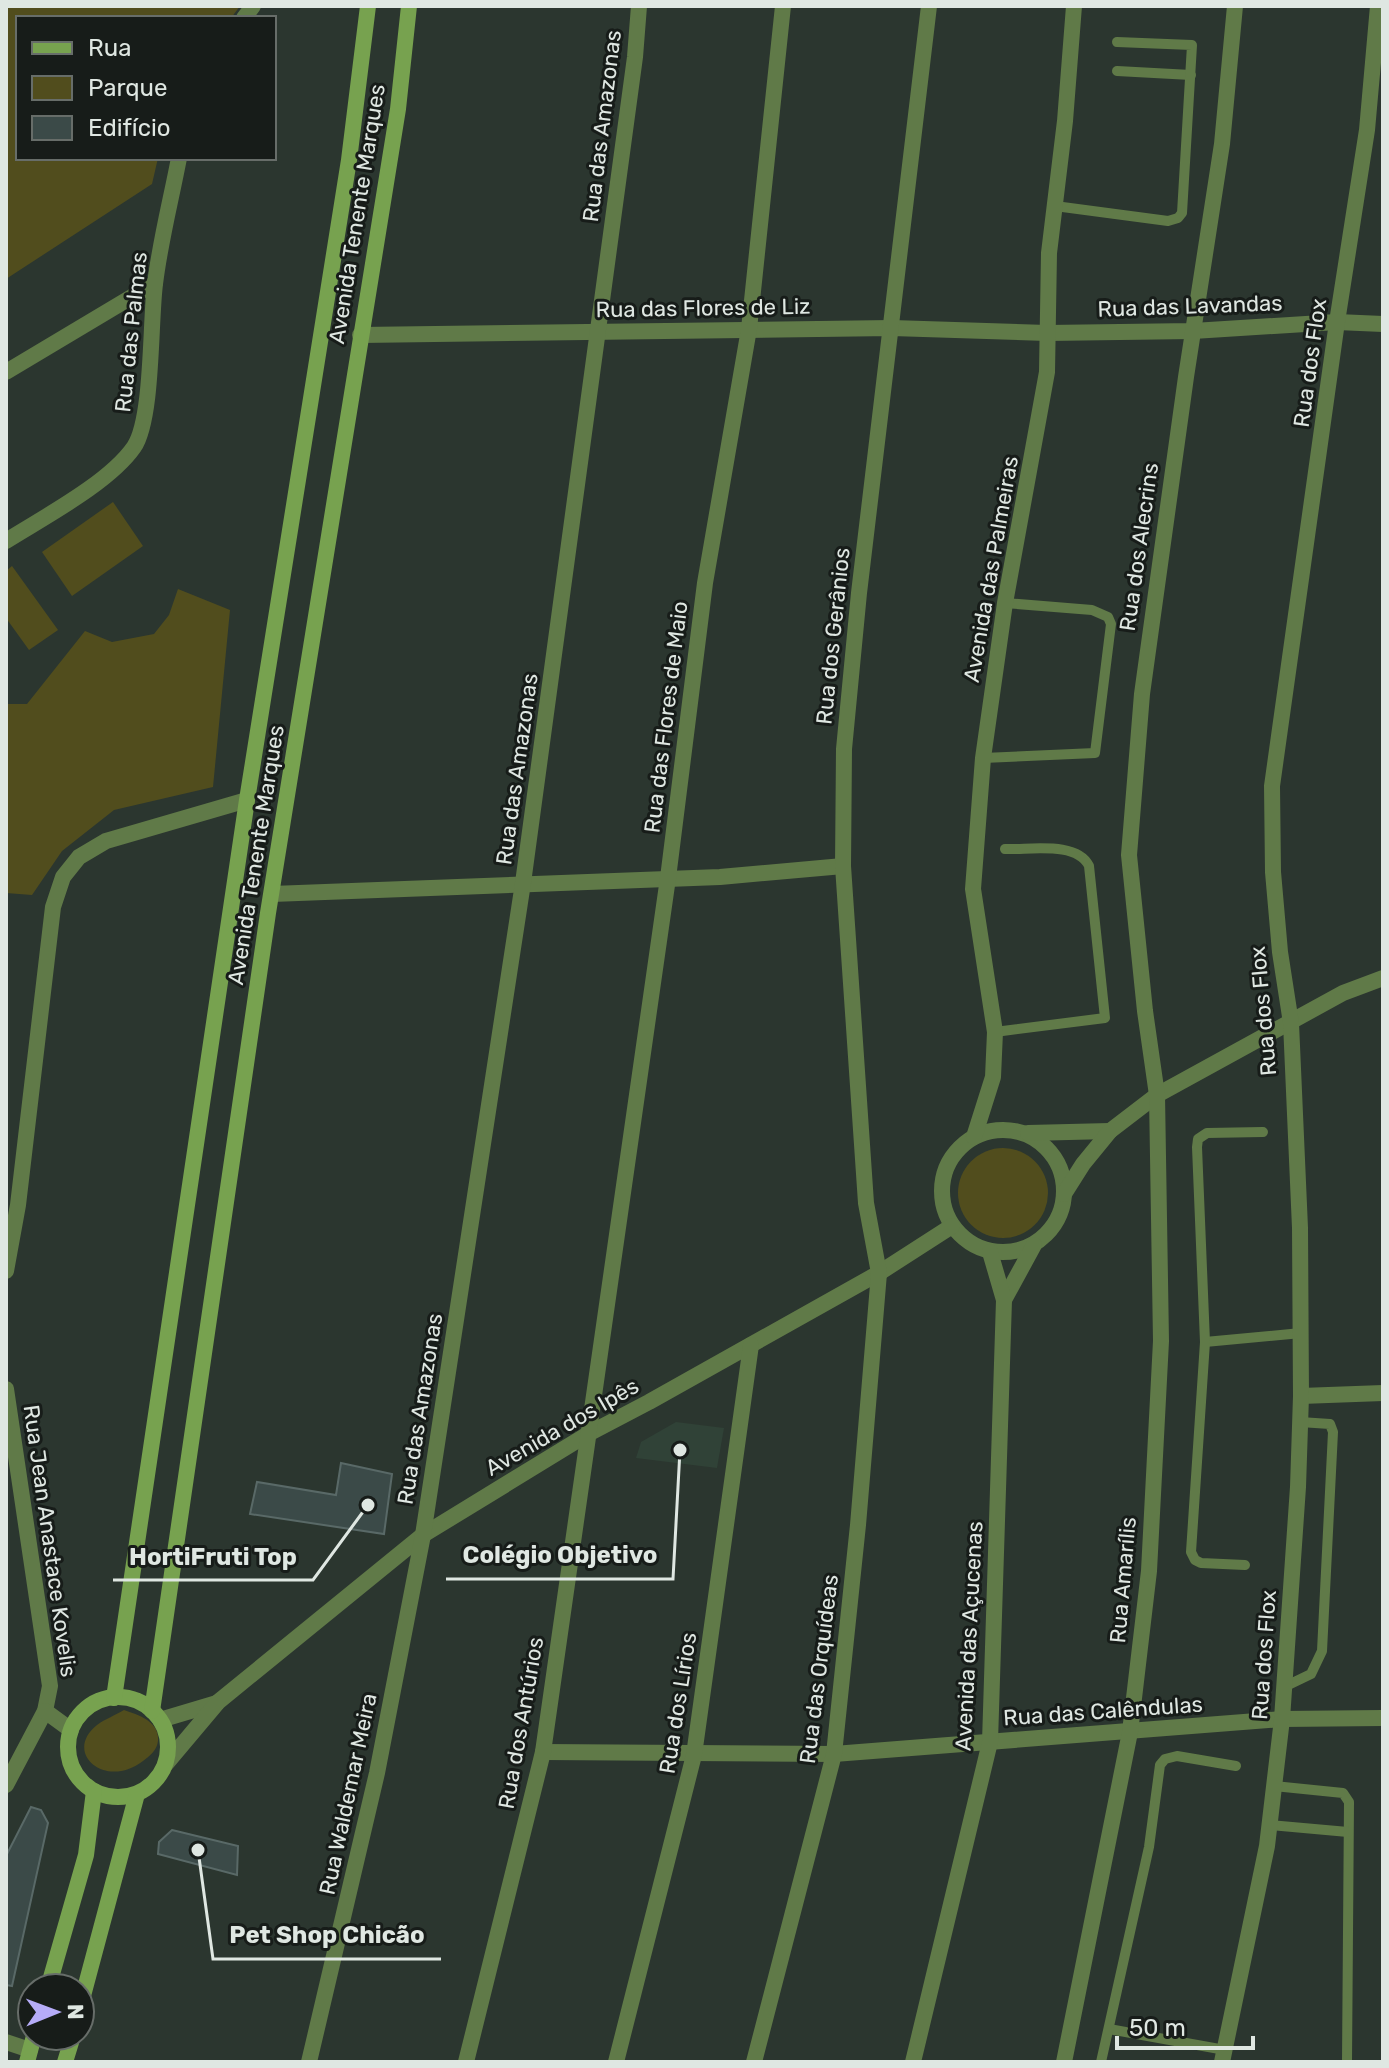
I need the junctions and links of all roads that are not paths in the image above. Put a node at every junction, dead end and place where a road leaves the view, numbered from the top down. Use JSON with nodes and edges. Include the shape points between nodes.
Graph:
{"nodes":[{"id":1,"x":368,"y":6,"type":"edge"},
{"id":2,"x":409,"y":6,"type":"edge"},
{"id":3,"x":639,"y":6,"type":"edge"},
{"id":4,"x":783,"y":6,"type":"edge"},
{"id":5,"x":929,"y":6,"type":"edge"},
{"id":6,"x":1074,"y":6,"type":"edge"},
{"id":7,"x":1235,"y":6,"type":"edge"},
{"id":8,"x":1378,"y":6,"type":"edge"},
{"id":9,"x":1117,"y":42,"type":"dead end"},
{"id":10,"x":1117,"y":71,"type":"dead end"},
{"id":11,"x":1191,"y":75,"type":"junction"},
{"id":12,"x":179,"y":160,"type":"edge"},
{"id":13,"x":1055,"y":206,"type":"junction"},
{"id":14,"x":155,"y":283,"type":"junction"},
{"id":15,"x":1337,"y":322,"type":"junction"},
{"id":16,"x":1383,"y":324,"type":"edge"},
{"id":17,"x":892,"y":328,"type":"junction"},
{"id":18,"x":749,"y":329,"type":"junction"},
{"id":19,"x":1193,"y":331,"type":"junction"},
{"id":20,"x":597,"y":332,"type":"junction"},
{"id":21,"x":1047,"y":333,"type":"junction"},
{"id":22,"x":360,"y":335,"type":"junction"},
{"id":23,"x":6,"y":372,"type":"edge"},
{"id":24,"x":6,"y":541,"type":"edge"},
{"id":25,"x":1005,"y":603,"type":"junction"},
{"id":26,"x":983,"y":758,"type":"junction"},
{"id":27,"x":247,"y":800,"type":"junction"},
{"id":28,"x":1005,"y":849,"type":"dead end"},
{"id":29,"x":843,"y":866,"type":"junction"},
{"id":30,"x":668,"y":878,"type":"junction"},
{"id":31,"x":523,"y":883,"type":"junction"},
{"id":32,"x":272,"y":894,"type":"junction"},
{"id":33,"x":1383,"y":978,"type":"edge"},
{"id":34,"x":1291,"y":1023,"type":"junction"},
{"id":35,"x":995,"y":1032,"type":"junction"},
{"id":36,"x":1157,"y":1095,"type":"junction"},
{"id":37,"x":1110,"y":1131,"type":"junction"},
{"id":38,"x":1263,"y":1132,"type":"dead end"},
{"id":39,"x":1023,"y":1133,"type":"junction"},
{"id":40,"x":974,"y":1137,"type":"junction"},
{"id":41,"x":1064,"y":1194,"type":"junction"},
{"id":42,"x":12,"y":1207,"type":"edge"},
{"id":43,"x":952,"y":1226,"type":"junction"},
{"id":44,"x":1034,"y":1245,"type":"junction"},
{"id":45,"x":990,"y":1252,"type":"junction"},
{"id":46,"x":6,"y":1271,"type":"edge"},
{"id":47,"x":879,"y":1273,"type":"junction"},
{"id":48,"x":1004,"y":1300,"type":"junction"},
{"id":49,"x":1301,"y":1333,"type":"junction"},
{"id":50,"x":1205,"y":1342,"type":"junction"},
{"id":51,"x":751,"y":1345,"type":"junction"},
{"id":52,"x":6,"y":1389,"type":"edge"},
{"id":53,"x":1383,"y":1393,"type":"edge"},
{"id":54,"x":1301,"y":1396,"type":"junction"},
{"id":55,"x":1300,"y":1422,"type":"junction"},
{"id":56,"x":588,"y":1434,"type":"junction"},
{"id":57,"x":423,"y":1535,"type":"junction"},
{"id":58,"x":1245,"y":1565,"type":"dead end"},
{"id":59,"x":1284,"y":1687,"type":"junction"},
{"id":60,"x":114,"y":1698,"type":"junction"},
{"id":61,"x":218,"y":1702,"type":"junction"},
{"id":62,"x":45,"y":1711,"type":"junction"},
{"id":63,"x":156,"y":1715,"type":"junction"},
{"id":64,"x":1383,"y":1718,"type":"edge"},
{"id":65,"x":1282,"y":1719,"type":"junction"},
{"id":66,"x":71,"y":1730,"type":"junction"},
{"id":67,"x":1130,"y":1732,"type":"junction"},
{"id":68,"x":990,"y":1742,"type":"junction"},
{"id":69,"x":543,"y":1752,"type":"junction"},
{"id":70,"x":834,"y":1754,"type":"junction"},
{"id":71,"x":694,"y":1755,"type":"junction"},
{"id":72,"x":165,"y":1765,"type":"junction"},
{"id":73,"x":1236,"y":1766,"type":"dead end"},
{"id":74,"x":6,"y":1785,"type":"edge"},
{"id":75,"x":1274,"y":1786,"type":"junction"},
{"id":76,"x":94,"y":1791,"type":"junction"},
{"id":77,"x":137,"y":1794,"type":"junction"},
{"id":78,"x":1269,"y":1825,"type":"junction"},
{"id":79,"x":1348,"y":1832,"type":"junction"},
{"id":80,"x":53,"y":1972,"type":"edge"},
{"id":81,"x":89,"y":1972,"type":"edge"},
{"id":82,"x":1109,"y":2029,"type":"junction"},
{"id":83,"x":1223,"y":2056,"type":"edge"},
{"id":84,"x":309,"y":2062,"type":"edge"},
{"id":85,"x":466,"y":2062,"type":"edge"},
{"id":86,"x":616,"y":2062,"type":"edge"},
{"id":87,"x":754,"y":2062,"type":"edge"},
{"id":88,"x":913,"y":2062,"type":"edge"},
{"id":89,"x":1064,"y":2062,"type":"edge"},
{"id":90,"x":1101,"y":2062,"type":"edge"},
{"id":91,"x":1347,"y":2062,"type":"edge"}],
"edges":[{"from":1,"to":27,"type":"main road","name":"Avenida Tenente Marques","via":[[340,221]]},
{"from":2,"to":22,"type":"main road","name":"Avenida Tenente Marques","via":[[398,109]]},
{"from":3,"to":20,"type":"street","name":"Rua das Amazonas"},
{"from":4,"to":18,"type":"street","name":"Rua das Flores de Maio"},
{"from":5,"to":17,"type":"street","name":"Rua dos Gerânios"},
{"from":6,"to":13,"type":"street","name":"Avenida das Palmeiras"},
{"from":7,"to":19,"type":"street","name":"Rua dos Alecrins","via":[[1222,144]]},
{"from":8,"to":15,"type":"street","name":"Rua dos Flox","via":[[1367,130]]},
{"from":9,"to":11,"type":"lane","via":[[1190,43]]},
{"from":10,"to":11,"type":"lane"},
{"from":11,"to":13,"type":"lane","via":[[1178,218]]},
{"from":12,"to":14,"type":"street","name":"Rua das Palmas"},
{"from":13,"to":21,"type":"street","name":"Avenida das Palmeiras"},
{"from":14,"to":23,"type":"street"},
{"from":14,"to":24,"type":"street","name":"Rua das Palmas","via":[[140,438],[102,479]]},
{"from":15,"to":16,"type":"street","name":"Rua das Lavandas"},
{"from":15,"to":19,"type":"street","name":"Rua das Lavandas"},
{"from":15,"to":34,"type":"street","name":"Rua dos Flox","via":[[1272,786],[1273,872]]},
{"from":17,"to":18,"type":"street","name":"Rua das Flores de Liz"},
{"from":17,"to":21,"type":"street","name":"Rua das Flores de Liz"},
{"from":17,"to":29,"type":"street","name":"Rua dos Gerânios","via":[[844,749]]},
{"from":18,"to":20,"type":"street","name":"Rua das Flores de Liz"},
{"from":18,"to":30,"type":"street","name":"Rua das Flores de Maio","via":[[705,583]]},
{"from":19,"to":21,"type":"street","name":"Rua das Lavandas"},
{"from":19,"to":36,"type":"street","name":"Rua dos Alecrins","via":[[1142,694],[1129,855]]},
{"from":20,"to":22,"type":"street","name":"Rua das Flores de Liz"},
{"from":20,"to":31,"type":"street","name":"Rua das Amazonas"},
{"from":21,"to":25,"type":"street","name":"Avenida das Palmeiras","via":[[1047,372]]},
{"from":22,"to":32,"type":"main road","name":"Avenida Tenente Marques"},
{"from":25,"to":26,"type":"street","name":"Avenida das Palmeiras"},
{"from":25,"to":26,"type":"lane","via":[[1092,610],[1108,617],[1095,753]]},
{"from":26,"to":35,"type":"street","name":"Avenida das Palmeiras","via":[[973,889]]},
{"from":27,"to":42,"type":"street","via":[[106,841],[79,857],[63,877],[53,907]]},
{"from":27,"to":60,"type":"main road","name":"Avenida Tenente Marques"},
{"from":28,"to":35,"type":"lane","via":[[1064,850],[1086,859],[1105,1018]]},
{"from":29,"to":30,"type":"street"},
{"from":29,"to":47,"type":"street","name":"Rua dos Gerânios","via":[[866,1203]]},
{"from":30,"to":31,"type":"street"},
{"from":30,"to":56,"type":"street","name":"Rua das Flores de Maio"},
{"from":31,"to":32,"type":"street"},
{"from":31,"to":57,"type":"street","name":"Rua das Amazonas"},
{"from":32,"to":63,"type":"main road","name":"Avenida Tenente Marques"},
{"from":33,"to":34,"type":"street","via":[[1343,993]]},
{"from":34,"to":36,"type":"street"},
{"from":34,"to":49,"type":"street","name":"Rua dos Flox"},
{"from":35,"to":40,"type":"street","name":"Avenida das Palmeiras","via":[[993,1077]]},
{"from":36,"to":37,"type":"street"},
{"from":36,"to":67,"type":"street","name":"Rua Amarílis","via":[[1161,1341],[1149,1571]]},
{"from":37,"to":39,"type":"street"},
{"from":37,"to":41,"type":"street"},
{"from":38,"to":50,"type":"lane","via":[[1207,1133],[1198,1139]]},
{"from":39,"to":40,"type":"street","via":[[998,1130]]},
{"from":39,"to":41,"type":"street","via":[[1050,1151]]},
{"from":40,"to":43,"type":"street","via":[[950,1159],[944,1174],[941,1191]]},
{"from":41,"to":44,"type":"street","via":[[1056,1223]]},
{"from":42,"to":46,"type":"street"},
{"from":43,"to":45,"type":"street"},
{"from":43,"to":47,"type":"street","name":"Avenida dos Ipês"},
{"from":44,"to":45,"type":"street"},
{"from":44,"to":48,"type":"street","name":"Avenida das Açucenas"},
{"from":45,"to":48,"type":"street","name":"Avenida das Açucenas"},
{"from":47,"to":51,"type":"street","name":"Avenida dos Ipês"},
{"from":47,"to":70,"type":"street","name":"Rua das Orquídeas"},
{"from":48,"to":68,"type":"street","name":"Avenida das Açucenas"},
{"from":49,"to":50,"type":"lane"},
{"from":49,"to":54,"type":"street","name":"Rua dos Flox"},
{"from":50,"to":58,"type":"lane","via":[[1192,1557],[1201,1563]]},
{"from":51,"to":56,"type":"street","name":"Avenida dos Ipês"},
{"from":51,"to":71,"type":"street","name":"Rua dos Lírios"},
{"from":52,"to":62,"type":"street","name":"Rua Jean Anastace Kovelis","via":[[48,1666]]},
{"from":53,"to":54,"type":"street"},
{"from":54,"to":55,"type":"street","name":"Rua dos Flox"},
{"from":55,"to":59,"type":"street","name":"Rua dos Flox"},
{"from":55,"to":59,"type":"lane","via":[[1330,1424],[1333,1432],[1322,1651],[1311,1674]]},
{"from":56,"to":57,"type":"street","name":"Avenida dos Ipês"},
{"from":56,"to":69,"type":"street","name":"Rua dos Antúrios"},
{"from":57,"to":61,"type":"street","name":"Avenida dos Ipês"},
{"from":57,"to":84,"type":"street","name":"Rua Waldemar Meira","via":[[377,1773]]},
{"from":59,"to":65,"type":"street","name":"Rua dos Flox"},
{"from":60,"to":63,"type":"main road","via":[[128,1698]]},
{"from":60,"to":66,"type":"main road","via":[[88,1708]]},
{"from":61,"to":63,"type":"street","name":"Avenida dos Ipês"},
{"from":61,"to":72,"type":"street","name":"Avenida dos Ipês"},
{"from":62,"to":66,"type":"street"},
{"from":62,"to":74,"type":"street","name":"Rua Jean Anastace Kovelis"},
{"from":63,"to":72,"type":"main road","name":"Avenida Tenente Marques","via":[[168,1742]]},
{"from":64,"to":65,"type":"street","name":"Rua das Calêndulas"},
{"from":65,"to":67,"type":"street","name":"Rua das Calêndulas"},
{"from":65,"to":75,"type":"street","name":"Rua dos Flox"},
{"from":66,"to":76,"type":"main road","via":[[68,1744],[75,1772]]},
{"from":67,"to":68,"type":"street","name":"Rua das Calêndulas"},
{"from":67,"to":89,"type":"street","name":"Rua Amarílis"},
{"from":68,"to":70,"type":"street","name":"Rua das Calêndulas"},
{"from":68,"to":88,"type":"street","name":"Avenida das Açucenas"},
{"from":69,"to":71,"type":"street","name":"Rua das Calêndulas"},
{"from":69,"to":85,"type":"street","name":"Rua dos Antúrios"},
{"from":70,"to":71,"type":"street","name":"Rua das Calêndulas"},
{"from":70,"to":87,"type":"street","name":"Rua das Orquídeas"},
{"from":71,"to":86,"type":"street","name":"Rua dos Lírios"},
{"from":72,"to":77,"type":"main road"},
{"from":73,"to":82,"type":"lane","via":[[1177,1756],[1160,1765],[1149,1847]]},
{"from":75,"to":78,"type":"street","name":"Rua dos Flox"},
{"from":75,"to":79,"type":"lane","via":[[1343,1793],[1349,1802]]},
{"from":76,"to":77,"type":"main road","via":[[108,1797]]},
{"from":76,"to":80,"type":"main road","via":[[86,1855]]},
{"from":77,"to":81,"type":"main road"},
{"from":78,"to":79,"type":"lane"},
{"from":78,"to":83,"type":"street","name":"Rua dos Flox"},
{"from":79,"to":91,"type":"lane"},
{"from":82,"to":83,"type":"lane"},
{"from":82,"to":90,"type":"lane"}]}
